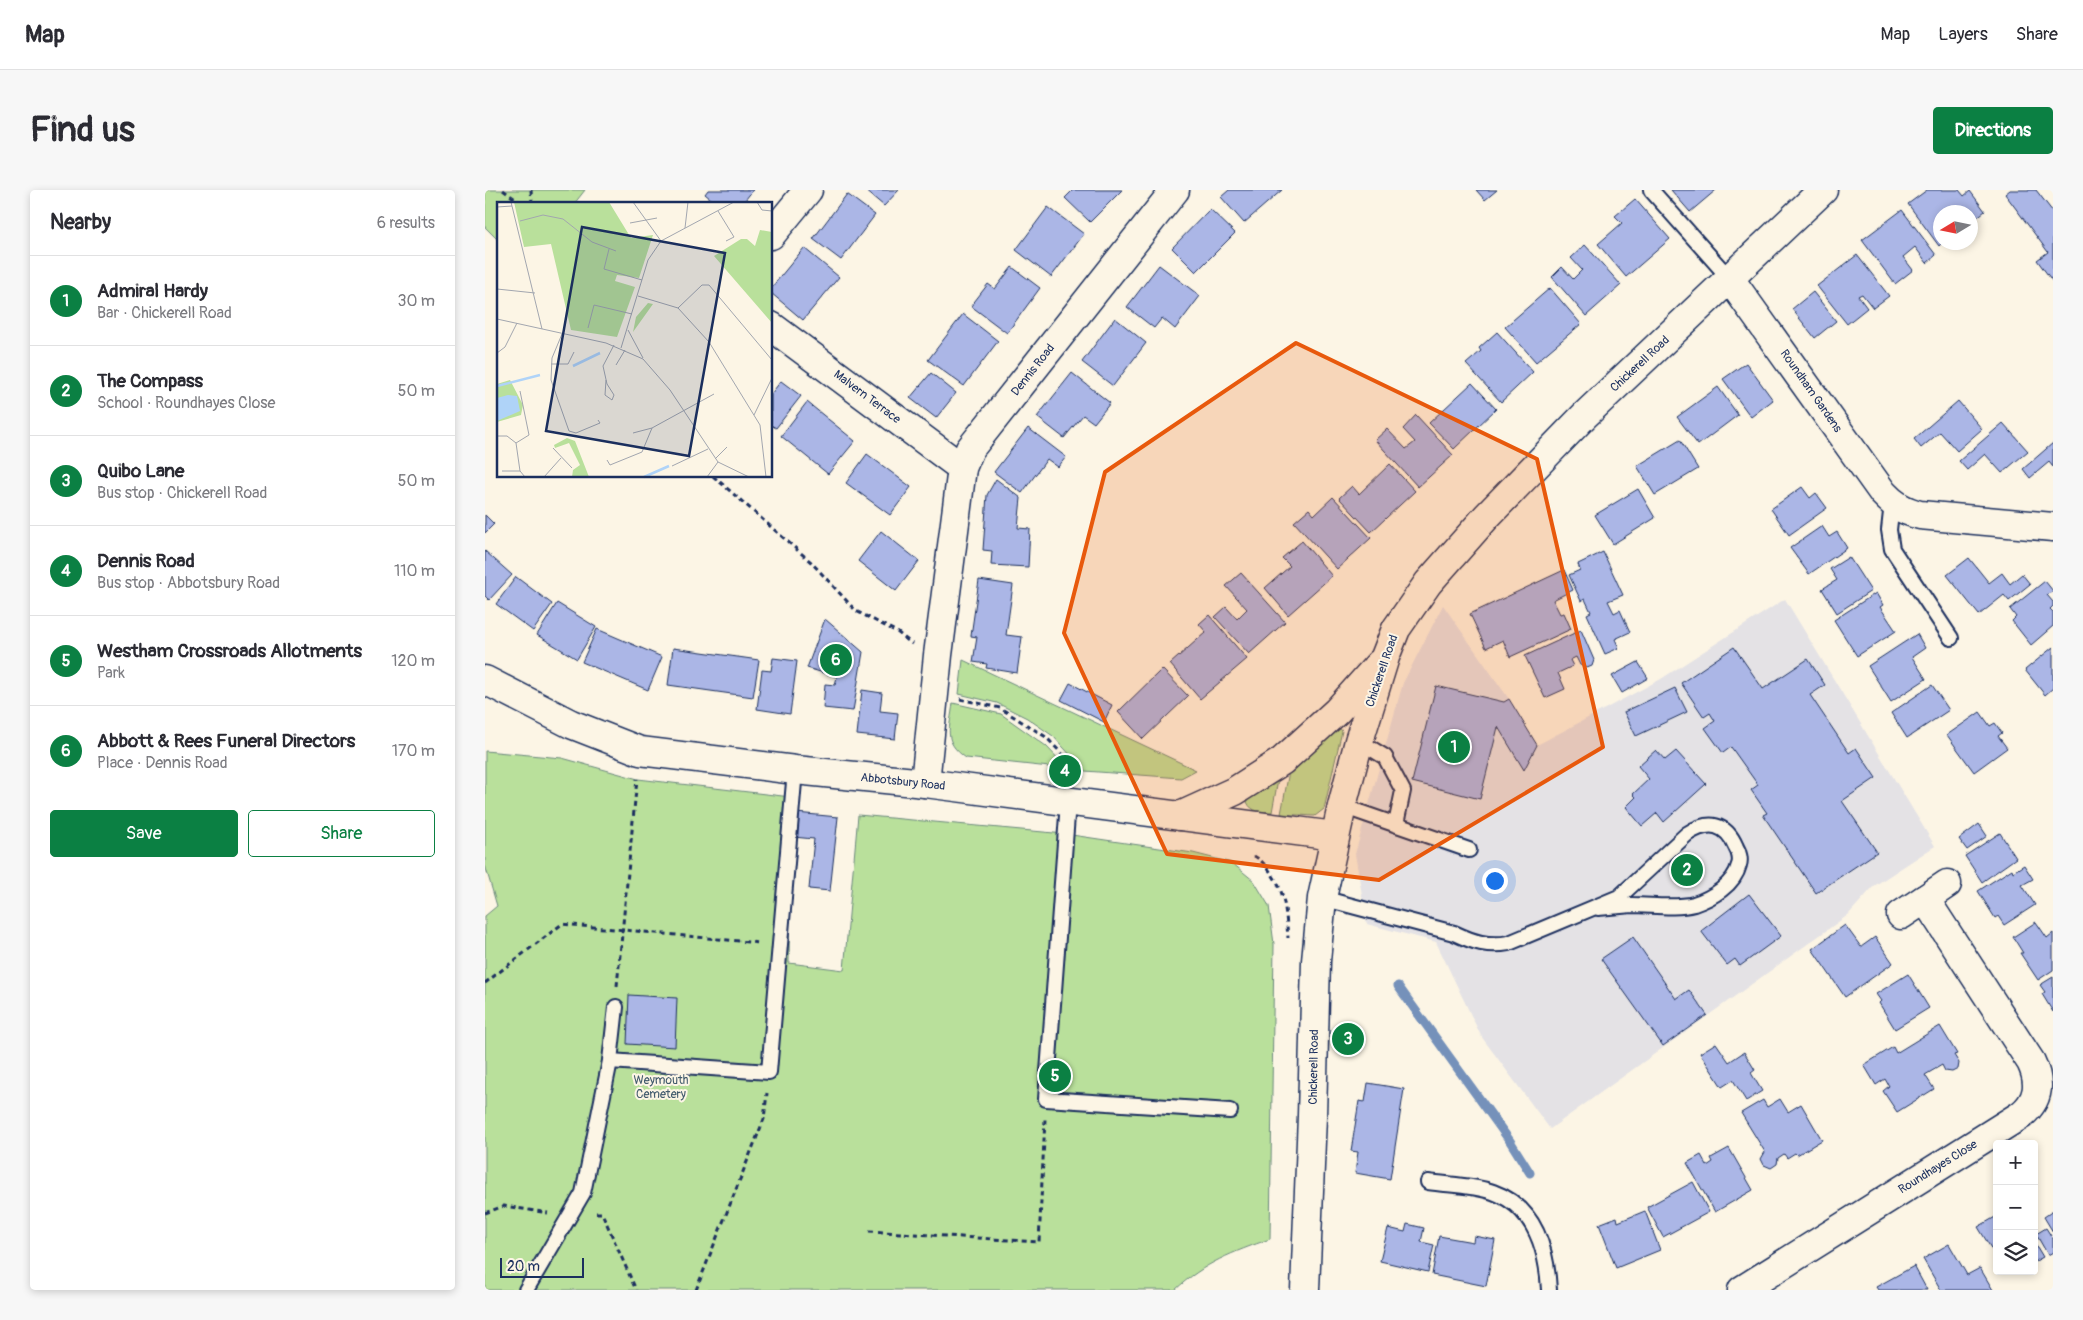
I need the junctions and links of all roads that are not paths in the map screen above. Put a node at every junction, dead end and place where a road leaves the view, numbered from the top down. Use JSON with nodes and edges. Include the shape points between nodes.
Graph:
{"nodes":[{"id":1,"x":808,"y":190,"type":"edge"},
{"id":2,"x":1175,"y":190,"type":"edge"},
{"id":3,"x":1651,"y":190,"type":"edge"},
{"id":4,"x":1823,"y":190,"type":"edge"},
{"id":5,"x":773,"y":232,"type":"edge"},
{"id":6,"x":1730,"y":278,"type":"junction"},
{"id":7,"x":773,"y":327,"type":"edge"},
{"id":8,"x":962,"y":468,"type":"junction"},
{"id":9,"x":1892,"y":503,"type":"junction"},
{"id":10,"x":2053,"y":527,"type":"edge"},
{"id":11,"x":1951,"y":638,"type":"dead end"},
{"id":12,"x":1385,"y":657,"type":"junction"},
{"id":13,"x":485,"y":681,"type":"edge"},
{"id":14,"x":1359,"y":741,"type":"junction"},
{"id":15,"x":795,"y":770,"type":"junction"},
{"id":16,"x":925,"y":783,"type":"junction"},
{"id":17,"x":1068,"y":802,"type":"junction"},
{"id":18,"x":1342,"y":806,"type":"junction"},
{"id":19,"x":1180,"y":816,"type":"junction"},
{"id":20,"x":1396,"y":824,"type":"junction"},
{"id":21,"x":1335,"y":836,"type":"junction"},
{"id":22,"x":1469,"y":850,"type":"dead end"},
{"id":23,"x":1947,"y":884,"type":"dead end"},
{"id":24,"x":1322,"y":898,"type":"junction"},
{"id":25,"x":1925,"y":899,"type":"junction"},
{"id":26,"x":1597,"y":908,"type":"junction"},
{"id":27,"x":1901,"y":915,"type":"dead end"},
{"id":28,"x":616,"y":1007,"type":"road end"},
{"id":29,"x":610,"y":1061,"type":"junction"},
{"id":30,"x":1230,"y":1110,"type":"dead end"},
{"id":31,"x":1428,"y":1182,"type":"dead end"},
{"id":32,"x":527,"y":1290,"type":"edge"},
{"id":33,"x":1305,"y":1290,"type":"edge"},
{"id":34,"x":1549,"y":1290,"type":"edge"},
{"id":35,"x":1743,"y":1290,"type":"edge"}],
"edges":[{"from":1,"to":5,"type":"street"},
{"from":2,"to":8,"type":"street","name":"Dennis Road","via":[[970,449]]},
{"from":3,"to":6,"type":"lane"},
{"from":4,"to":6,"type":"street","name":"Chickerell Road"},
{"from":6,"to":9,"type":"street","name":"Roundham Gardens"},
{"from":6,"to":12,"type":"street","name":"Chickerell Road","via":[[1585,415],[1487,516],[1411,605]]},
{"from":7,"to":8,"type":"street","name":"Malvern Terrace"},
{"from":8,"to":16,"type":"street","name":"Dennis Road"},
{"from":9,"to":10,"type":"street","name":"Roundham Gardens","via":[[1920,515]]},
{"from":9,"to":11,"type":"lane","via":[[1889,530],[1892,549]]},
{"from":12,"to":14,"type":"street","name":"Chickerell Road"},
{"from":12,"to":19,"type":"street","via":[[1337,711],[1283,761],[1235,791]]},
{"from":13,"to":15,"type":"street","name":"Abbotsbury Road","via":[[571,724],[640,750]]},
{"from":14,"to":18,"type":"street","name":"Chickerell Road"},
{"from":14,"to":20,"type":"lane","via":[[1385,757],[1403,791]]},
{"from":15,"to":16,"type":"street","name":"Abbotsbury Road"},
{"from":15,"to":29,"type":"lane","via":[[769,1072]]},
{"from":16,"to":17,"type":"street","name":"Abbotsbury Road"},
{"from":17,"to":19,"type":"street","name":"Abbotsbury Road"},
{"from":17,"to":30,"type":"lane","via":[[1046,1099]]},
{"from":18,"to":20,"type":"lane"},
{"from":18,"to":21,"type":"street","name":"Chickerell Road"},
{"from":19,"to":21,"type":"street","name":"Abbotsbury Road"},
{"from":20,"to":22,"type":"lane"},
{"from":21,"to":24,"type":"street","name":"Chickerell Road"},
{"from":23,"to":25,"type":"street"},
{"from":24,"to":26,"type":"lane","via":[[1495,946]]},
{"from":24,"to":33,"type":"street","name":"Chickerell Road","via":[[1316,962]]},
{"from":25,"to":27,"type":"street"},
{"from":25,"to":35,"type":"street","name":"Roundhayes Close","via":[[2031,1062],[2038,1082],[2034,1101],[2021,1115]]},
{"from":26,"to":26,"type":"lane","via":[[1619,898],[1697,827],[1724,828],[1738,850],[1740,864],[1727,885],[1709,898],[1677,906]]},
{"from":28,"to":29,"type":"lane"},
{"from":29,"to":32,"type":"lane","via":[[583,1193]]},
{"from":31,"to":34,"type":"lane","via":[[1492,1192],[1510,1200],[1525,1213],[1537,1231],[1545,1256]]}]}
